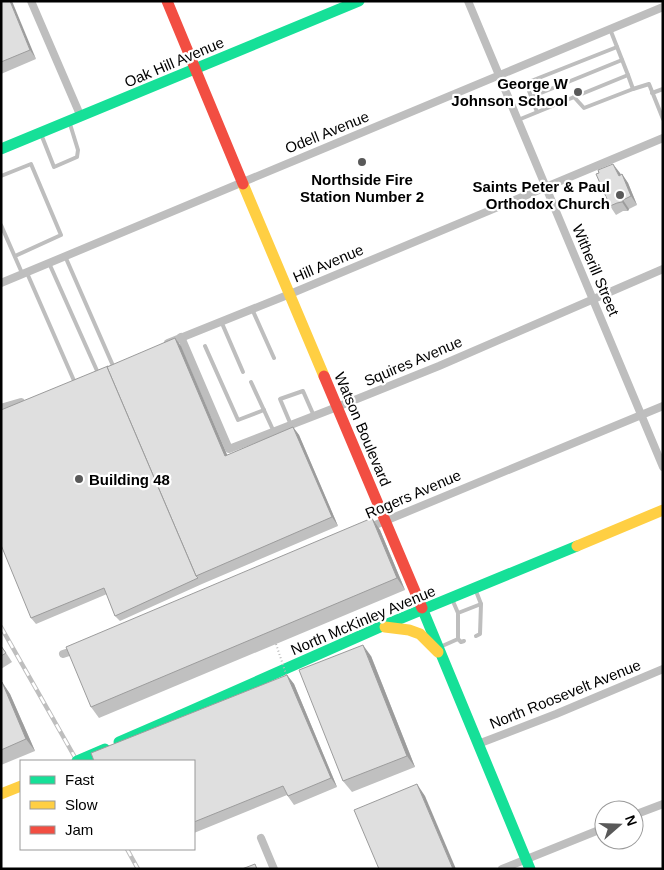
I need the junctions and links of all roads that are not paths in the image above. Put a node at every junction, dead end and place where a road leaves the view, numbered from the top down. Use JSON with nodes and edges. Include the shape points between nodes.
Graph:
{"nodes":[{"id":1,"x":31,"y":1,"type":"edge"},
{"id":2,"x":167,"y":1,"type":"edge"},
{"id":3,"x":358,"y":1,"type":"edge"},
{"id":4,"x":468,"y":1,"type":"edge"},
{"id":5,"x":663,"y":7,"type":"edge"},
{"id":6,"x":610,"y":29,"type":"junction"},
{"id":7,"x":617,"y":47,"type":"junction"},
{"id":8,"x":622,"y":60,"type":"junction"},
{"id":9,"x":196,"y":69,"type":"junction"},
{"id":10,"x":628,"y":75,"type":"junction"},
{"id":11,"x":499,"y":76,"type":"junction"},
{"id":12,"x":632,"y":89,"type":"junction"},
{"id":13,"x":663,"y":89,"type":"edge"},
{"id":14,"x":652,"y":93,"type":"junction"},
{"id":15,"x":531,"y":97,"type":"junction"},
{"id":16,"x":574,"y":97,"type":"junction"},
{"id":17,"x":537,"y":112,"type":"junction"},
{"id":18,"x":662,"y":116,"type":"edge"},
{"id":19,"x":81,"y":117,"type":"junction"},
{"id":20,"x":518,"y":120,"type":"junction"},
{"id":21,"x":69,"y":121,"type":"junction"},
{"id":22,"x":40,"y":133,"type":"junction"},
{"id":23,"x":663,"y":138,"type":"edge"},
{"id":24,"x":1,"y":149,"type":"edge"},
{"id":25,"x":1,"y":176,"type":"edge"},
{"id":26,"x":242,"y":181,"type":"junction"},
{"id":27,"x":546,"y":186,"type":"junction"},
{"id":28,"x":1,"y":225,"type":"edge"},
{"id":29,"x":15,"y":256,"type":"junction"},
{"id":30,"x":65,"y":256,"type":"junction"},
{"id":31,"x":49,"y":263,"type":"junction"},
{"id":32,"x":663,"y":270,"type":"edge"},
{"id":33,"x":25,"y":274,"type":"junction"},
{"id":34,"x":1,"y":283,"type":"edge"},
{"id":35,"x":290,"y":294,"type":"junction"},
{"id":36,"x":592,"y":299,"type":"junction"},
{"id":37,"x":252,"y":309,"type":"junction"},
{"id":38,"x":221,"y":321,"type":"junction"},
{"id":39,"x":181,"y":337,"type":"junction"},
{"id":40,"x":163,"y":345,"type":"edge"},
{"id":41,"x":205,"y":346,"type":"dead end"},
{"id":42,"x":274,"y":358,"type":"dead end"},
{"id":43,"x":117,"y":367,"type":"joint"},
{"id":44,"x":243,"y":372,"type":"dead end"},
{"id":45,"x":83,"y":381,"type":"junction"},
{"id":46,"x":251,"y":382,"type":"dead end"},
{"id":47,"x":33,"y":398,"type":"edge"},
{"id":48,"x":663,"y":406,"type":"edge"},
{"id":49,"x":337,"y":407,"type":"junction"},
{"id":50,"x":1,"y":408,"type":"edge"},
{"id":51,"x":264,"y":410,"type":"junction"},
{"id":52,"x":641,"y":415,"type":"junction"},
{"id":53,"x":314,"y":416,"type":"junction"},
{"id":54,"x":291,"y":425,"type":"junction"},
{"id":55,"x":274,"y":432,"type":"junction"},
{"id":56,"x":663,"y":467,"type":"edge"},
{"id":57,"x":663,"y":510,"type":"edge"},
{"id":58,"x":385,"y":521,"type":"junction"},
{"id":59,"x":358,"y":532,"type":"edge"},
{"id":60,"x":475,"y":589,"type":"junction"},
{"id":61,"x":452,"y":598,"type":"junction"},
{"id":62,"x":481,"y":604,"type":"junction"},
{"id":63,"x":423,"y":610,"type":"junction"},
{"id":64,"x":458,"y":613,"type":"junction"},
{"id":65,"x":464,"y":621,"type":"dead end"},
{"id":66,"x":458,"y":624,"type":"junction"},
{"id":67,"x":380,"y":627,"type":"junction"},
{"id":68,"x":464,"y":633,"type":"dead end"},
{"id":69,"x":476,"y":636,"type":"dead end"},
{"id":70,"x":458,"y":637,"type":"junction"},
{"id":71,"x":464,"y":641,"type":"dead end"},
{"id":72,"x":89,"y":644,"type":"edge"},
{"id":73,"x":440,"y":652,"type":"junction"},
{"id":74,"x":63,"y":654,"type":"dead end"},
{"id":75,"x":663,"y":669,"type":"edge"},
{"id":76,"x":478,"y":744,"type":"junction"},
{"id":77,"x":79,"y":760,"type":"edge"},
{"id":78,"x":663,"y":804,"type":"edge"},
{"id":79,"x":644,"y":812,"type":"edge"},
{"id":80,"x":594,"y":833,"type":"edge"},
{"id":81,"x":261,"y":838,"type":"dead end"},
{"id":82,"x":528,"y":864,"type":"edge"},
{"id":83,"x":274,"y":869,"type":"edge"},
{"id":84,"x":502,"y":869,"type":"edge"}],
"edges":[{"from":1,"to":19,"type":"street"},
{"from":2,"to":9,"type":"street","name":"Watson Boulevard"},
{"from":3,"to":9,"type":"street","name":"Oak Hill Avenue"},
{"from":4,"to":11,"type":"street","name":"Witherill Street"},
{"from":5,"to":6,"type":"street","name":"Odell Avenue"},
{"from":6,"to":7,"type":"lane"},
{"from":6,"to":11,"type":"street","name":"Odell Avenue"},
{"from":7,"to":8,"type":"lane"},
{"from":7,"to":15,"type":"lane","via":[[526,84]]},
{"from":8,"to":10,"type":"lane"},
{"from":8,"to":15,"type":"lane"},
{"from":9,"to":19,"type":"street","name":"Oak Hill Avenue"},
{"from":9,"to":26,"type":"street","name":"Watson Boulevard"},
{"from":10,"to":12,"type":"lane"},
{"from":10,"to":16,"type":"lane"},
{"from":11,"to":20,"type":"street","name":"Witherill Street"},
{"from":11,"to":26,"type":"street","name":"Odell Avenue"},
{"from":12,"to":14,"type":"lane","via":[[648,84]]},
{"from":12,"to":16,"type":"lane","via":[[584,108]]},
{"from":13,"to":14,"type":"lane"},
{"from":14,"to":18,"type":"lane"},
{"from":15,"to":17,"type":"lane"},
{"from":16,"to":17,"type":"lane"},
{"from":17,"to":20,"type":"lane"},
{"from":19,"to":21,"type":"street","name":"Oak Hill Avenue"},
{"from":20,"to":27,"type":"street","name":"Witherill Street"},
{"from":21,"to":22,"type":"street","name":"Oak Hill Avenue"},
{"from":21,"to":22,"type":"lane","via":[[78,150],[77,158],[54,167]]},
{"from":22,"to":24,"type":"street","name":"Oak Hill Avenue"},
{"from":23,"to":27,"type":"street","name":"Hill Avenue"},
{"from":25,"to":29,"type":"lane","via":[[31,164],[61,235]]},
{"from":26,"to":30,"type":"street","name":"Odell Avenue"},
{"from":26,"to":35,"type":"street","name":"Watson Boulevard"},
{"from":27,"to":35,"type":"street","name":"Hill Avenue"},
{"from":27,"to":36,"type":"street","name":"Witherill Street"},
{"from":28,"to":29,"type":"lane"},
{"from":29,"to":33,"type":"lane"},
{"from":30,"to":31,"type":"street","name":"Odell Avenue"},
{"from":30,"to":43,"type":"lane"},
{"from":31,"to":33,"type":"street","name":"Odell Avenue"},
{"from":31,"to":45,"type":"lane"},
{"from":32,"to":36,"type":"street","name":"Squires Avenue"},
{"from":33,"to":34,"type":"street","name":"Odell Avenue"},
{"from":33,"to":45,"type":"lane"},
{"from":35,"to":37,"type":"street","name":"Hill Avenue"},
{"from":35,"to":49,"type":"street","name":"Watson Boulevard"},
{"from":36,"to":49,"type":"street","name":"Squires Avenue"},
{"from":36,"to":52,"type":"street","name":"Witherill Street"},
{"from":37,"to":38,"type":"street","name":"Hill Avenue"},
{"from":37,"to":42,"type":"lane"},
{"from":38,"to":39,"type":"street","name":"Hill Avenue"},
{"from":38,"to":44,"type":"lane"},
{"from":39,"to":40,"type":"street","name":"Hill Avenue"},
{"from":39,"to":55,"type":"street","name":"Squires Avenue","via":[[229,450]]},
{"from":41,"to":51,"type":"lane","via":[[238,420]]},
{"from":43,"to":45,"type":"street"},
{"from":46,"to":51,"type":"lane"},
{"from":47,"to":50,"type":"street"},
{"from":48,"to":52,"type":"street","name":"Rogers Avenue"},
{"from":49,"to":53,"type":"street","name":"Squires Avenue"},
{"from":49,"to":58,"type":"street","name":"Watson Boulevard"},
{"from":51,"to":55,"type":"lane"},
{"from":52,"to":56,"type":"street","name":"Witherill Street"},
{"from":52,"to":58,"type":"street","name":"Rogers Avenue"},
{"from":53,"to":54,"type":"street","name":"Squires Avenue"},
{"from":53,"to":54,"type":"lane","via":[[302,391],[280,399]]},
{"from":54,"to":55,"type":"street","name":"Squires Avenue"},
{"from":57,"to":60,"type":"street","name":"North McKinley Avenue"},
{"from":58,"to":59,"type":"street","name":"Rogers Avenue"},
{"from":58,"to":63,"type":"street","name":"Watson Boulevard"},
{"from":60,"to":61,"type":"street","name":"North McKinley Avenue"},
{"from":60,"to":62,"type":"lane"},
{"from":61,"to":63,"type":"street","name":"North McKinley Avenue"},
{"from":61,"to":64,"type":"lane"},
{"from":62,"to":64,"type":"lane"},
{"from":62,"to":69,"type":"lane","via":[[478,616],[480,634]]},
{"from":63,"to":67,"type":"street","name":"North McKinley Avenue"},
{"from":63,"to":73,"type":"street","name":"Watson Boulevard"},
{"from":64,"to":66,"type":"lane"},
{"from":65,"to":66,"type":"lane"},
{"from":66,"to":70,"type":"lane"},
{"from":67,"to":73,"type":"street","via":[[420,634]]},
{"from":67,"to":77,"type":"street","name":"North McKinley Avenue","bridge":true},
{"from":68,"to":70,"type":"lane"},
{"from":70,"to":71,"type":"lane"},
{"from":70,"to":73,"type":"lane"},
{"from":72,"to":74,"type":"street"},
{"from":73,"to":76,"type":"street","name":"Watson Boulevard"},
{"from":75,"to":76,"type":"street","name":"North Roosevelt Avenue"},
{"from":76,"to":82,"type":"street","name":"Watson Boulevard"},
{"from":78,"to":79,"type":"street"},
{"from":80,"to":82,"type":"street"},
{"from":81,"to":83,"type":"street"},
{"from":82,"to":84,"type":"street"}]}
